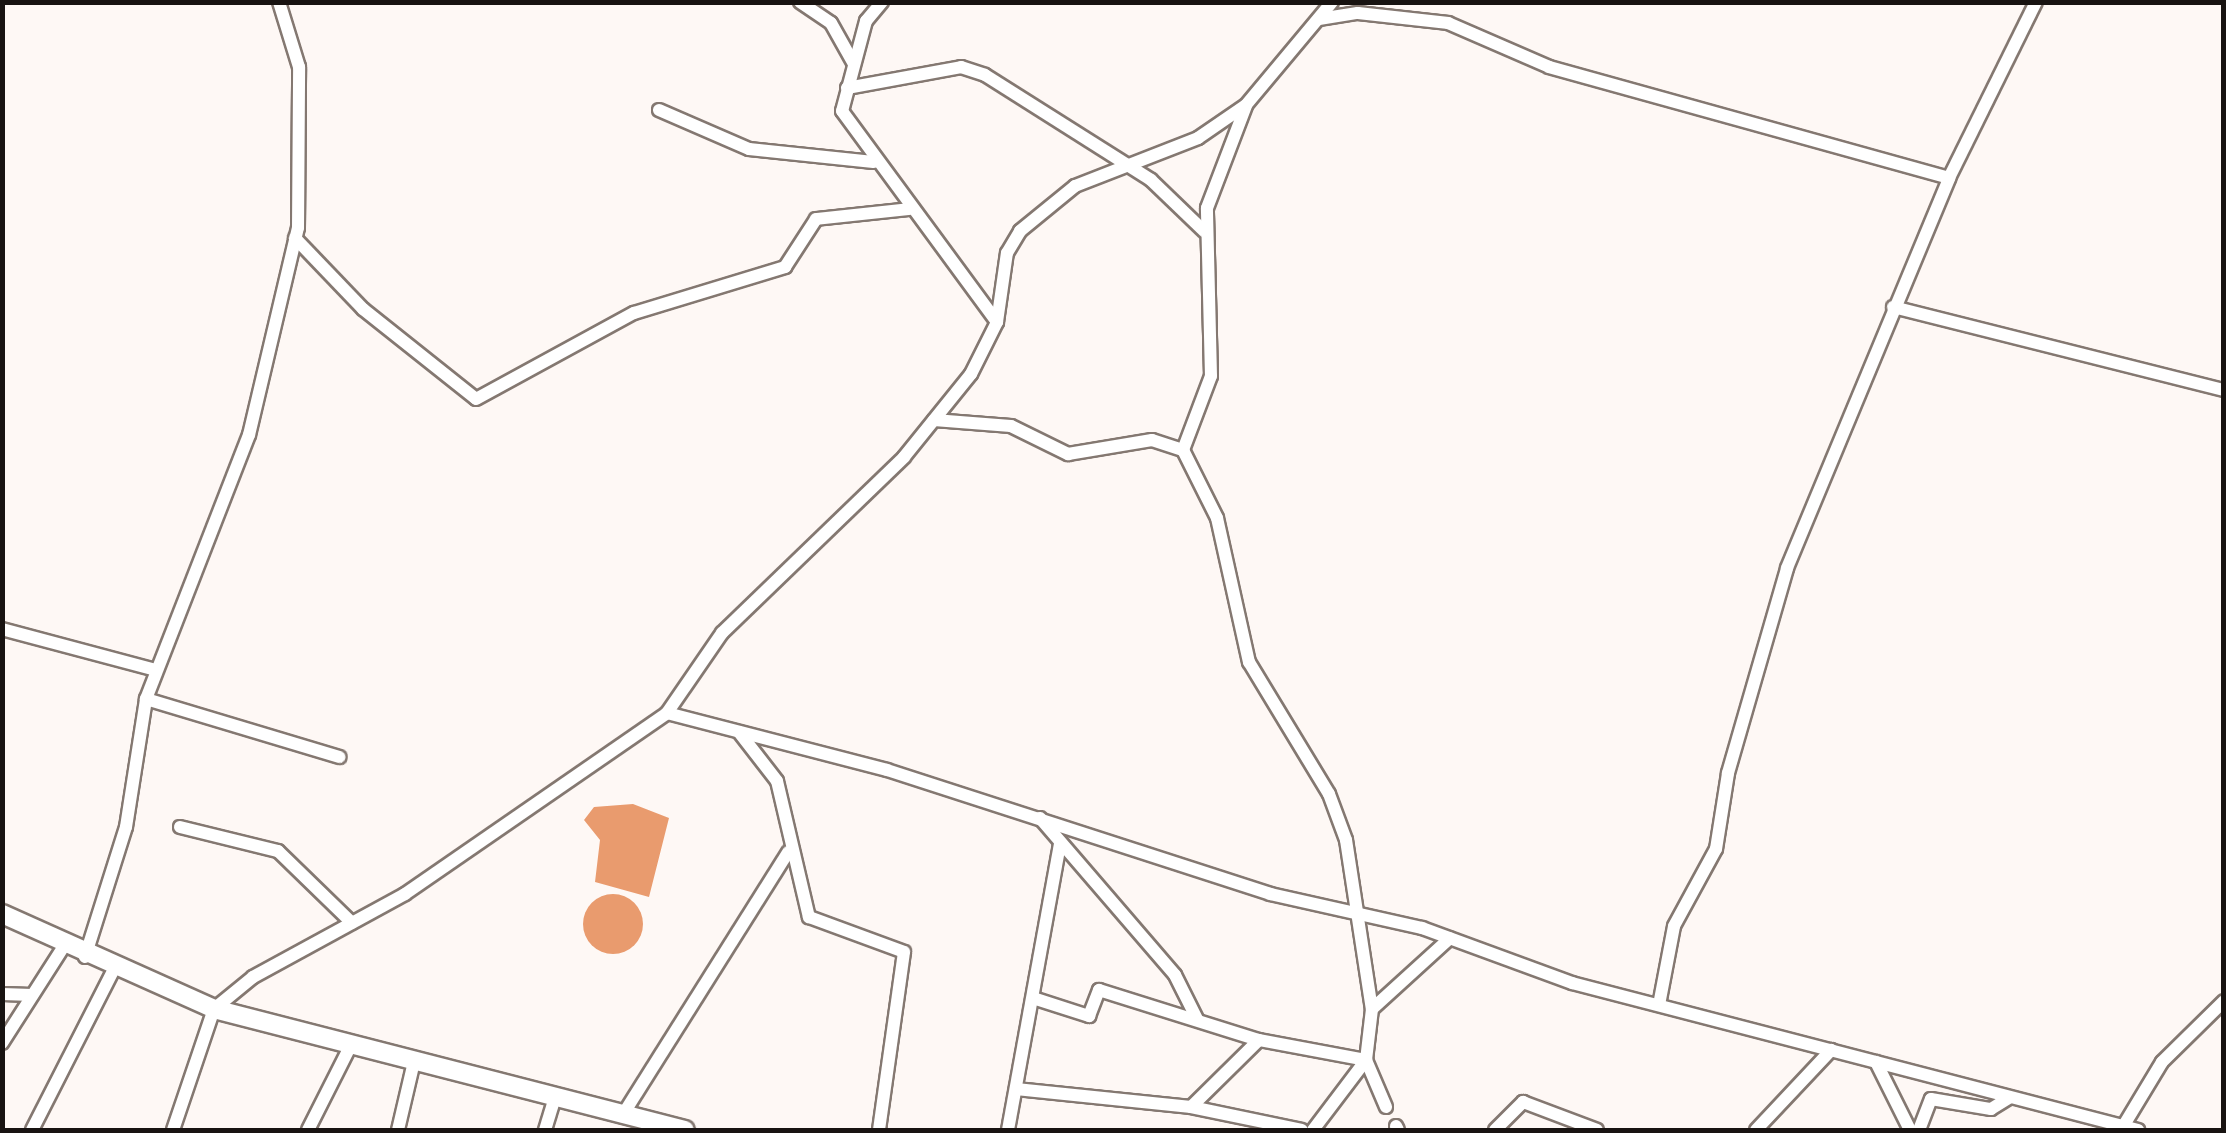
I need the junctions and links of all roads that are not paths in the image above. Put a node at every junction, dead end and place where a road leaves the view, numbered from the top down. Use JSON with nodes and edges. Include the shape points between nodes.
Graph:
{"nodes":[{"id":1,"x":280,"y":2,"type":"edge"},
{"id":2,"x":882,"y":2,"type":"edge"},
{"id":3,"x":1332,"y":2,"type":"edge"},
{"id":4,"x":2036,"y":2,"type":"edge"},
{"id":5,"x":806,"y":4,"type":"edge"},
{"id":6,"x":1319,"y":20,"type":"junction"},
{"id":7,"x":854,"y":64,"type":"junction"},
{"id":8,"x":847,"y":88,"type":"junction"},
{"id":9,"x":1246,"y":105,"type":"junction"},
{"id":10,"x":659,"y":110,"type":"dead end"},
{"id":11,"x":873,"y":162,"type":"junction"},
{"id":12,"x":1123,"y":167,"type":"junction"},
{"id":13,"x":1949,"y":178,"type":"junction"},
{"id":14,"x":909,"y":210,"type":"junction"},
{"id":15,"x":1204,"y":230,"type":"junction"},
{"id":16,"x":295,"y":238,"type":"junction"},
{"id":17,"x":1893,"y":307,"type":"junction"},
{"id":18,"x":997,"y":322,"type":"junction"},
{"id":19,"x":2224,"y":390,"type":"edge"},
{"id":20,"x":934,"y":420,"type":"junction"},
{"id":21,"x":1182,"y":450,"type":"junction"},
{"id":22,"x":2,"y":629,"type":"edge"},
{"id":23,"x":156,"y":670,"type":"junction"},
{"id":24,"x":146,"y":700,"type":"junction"},
{"id":25,"x":668,"y":713,"type":"junction"},
{"id":26,"x":729,"y":726,"type":"junction"},
{"id":27,"x":339,"y":757,"type":"dead end"},
{"id":28,"x":1039,"y":816,"type":"junction"},
{"id":29,"x":180,"y":828,"type":"dead end"},
{"id":30,"x":791,"y":842,"type":"junction"},
{"id":31,"x":1060,"y":843,"type":"junction"},
{"id":32,"x":2,"y":914,"type":"edge"},
{"id":33,"x":1359,"y":914,"type":"junction"},
{"id":34,"x":352,"y":923,"type":"junction"},
{"id":35,"x":1450,"y":938,"type":"junction"},
{"id":36,"x":64,"y":946,"type":"junction"},
{"id":37,"x":86,"y":957,"type":"junction"},
{"id":38,"x":113,"y":971,"type":"junction"},
{"id":39,"x":2,"y":994,"type":"edge"},
{"id":40,"x":32,"y":995,"type":"junction"},
{"id":41,"x":1036,"y":999,"type":"junction"},
{"id":42,"x":2224,"y":1002,"type":"edge"},
{"id":43,"x":1659,"y":1005,"type":"junction"},
{"id":44,"x":214,"y":1009,"type":"junction"},
{"id":45,"x":1372,"y":1009,"type":"junction"},
{"id":46,"x":1197,"y":1019,"type":"junction"},
{"id":47,"x":1260,"y":1040,"type":"junction"},
{"id":48,"x":2,"y":1043,"type":"edge"},
{"id":49,"x":349,"y":1049,"type":"junction"},
{"id":50,"x":1831,"y":1050,"type":"junction"},
{"id":51,"x":1366,"y":1060,"type":"junction"},
{"id":52,"x":1876,"y":1062,"type":"junction"},
{"id":53,"x":413,"y":1066,"type":"junction"},
{"id":54,"x":1016,"y":1089,"type":"junction"},
{"id":55,"x":2010,"y":1097,"type":"junction"},
{"id":56,"x":554,"y":1100,"type":"junction"},
{"id":57,"x":1191,"y":1107,"type":"junction"},
{"id":58,"x":1386,"y":1108,"type":"dead end"},
{"id":59,"x":622,"y":1116,"type":"junction"},
{"id":60,"x":2122,"y":1128,"type":"edge"},
{"id":61,"x":32,"y":1130,"type":"edge"},
{"id":62,"x":174,"y":1130,"type":"edge"},
{"id":63,"x":308,"y":1130,"type":"edge"},
{"id":64,"x":398,"y":1130,"type":"edge"},
{"id":65,"x":545,"y":1130,"type":"edge"},
{"id":66,"x":685,"y":1130,"type":"edge"},
{"id":67,"x":879,"y":1130,"type":"edge"},
{"id":68,"x":1008,"y":1130,"type":"edge"},
{"id":69,"x":1302,"y":1130,"type":"edge"},
{"id":70,"x":1313,"y":1130,"type":"edge"},
{"id":71,"x":1495,"y":1130,"type":"edge"},
{"id":72,"x":1597,"y":1130,"type":"edge"},
{"id":73,"x":1756,"y":1130,"type":"edge"},
{"id":74,"x":1910,"y":1130,"type":"edge"},
{"id":75,"x":1919,"y":1130,"type":"edge"},
{"id":76,"x":2138,"y":1130,"type":"edge"}],
"edges":[{"from":1,"to":16,"type":"street","via":[[299,67]]},
{"from":2,"to":7,"type":"street"},
{"from":3,"to":6,"type":"street"},
{"from":4,"to":13,"type":"street"},
{"from":5,"to":7,"type":"street","via":[[831,22]]},
{"from":6,"to":9,"type":"street"},
{"from":6,"to":13,"type":"street","via":[[1358,13],[1448,24],[1549,67]]},
{"from":7,"to":8,"type":"street"},
{"from":8,"to":11,"type":"street","via":[[842,110]]},
{"from":8,"to":12,"type":"street","via":[[961,67],[1051,111]]},
{"from":9,"to":12,"type":"street","via":[[1198,138]]},
{"from":9,"to":15,"type":"street"},
{"from":10,"to":11,"type":"street","via":[[749,149]]},
{"from":11,"to":14,"type":"street"},
{"from":12,"to":15,"type":"street","via":[[1166,191]]},
{"from":12,"to":18,"type":"street","via":[[1075,186],[1020,231],[1007,252]]},
{"from":13,"to":17,"type":"street"},
{"from":14,"to":16,"type":"street","via":[[816,219],[785,267],[634,312],[476,400],[363,309]]},
{"from":14,"to":18,"type":"street"},
{"from":15,"to":21,"type":"street","via":[[1211,376]]},
{"from":16,"to":23,"type":"street","via":[[249,435]]},
{"from":17,"to":19,"type":"street"},
{"from":17,"to":43,"type":"street","via":[[1788,568],[1728,773],[1716,849],[1674,926]]},
{"from":18,"to":20,"type":"street"},
{"from":20,"to":21,"type":"street","via":[[1010,426],[1068,454],[1152,440]]},
{"from":20,"to":25,"type":"street","via":[[722,633]]},
{"from":21,"to":33,"type":"street","via":[[1217,518],[1249,662],[1329,794]]},
{"from":22,"to":23,"type":"street"},
{"from":23,"to":24,"type":"street"},
{"from":24,"to":27,"type":"street"},
{"from":24,"to":37,"type":"street","via":[[126,827]]},
{"from":25,"to":26,"type":"street"},
{"from":25,"to":34,"type":"street"},
{"from":26,"to":28,"type":"street"},
{"from":26,"to":30,"type":"street","via":[[768,758]]},
{"from":28,"to":31,"type":"street"},
{"from":28,"to":33,"type":"street"},
{"from":29,"to":34,"type":"street","via":[[278,852]]},
{"from":30,"to":59,"type":"street","via":[[762,906]]},
{"from":30,"to":67,"type":"street","via":[[809,916],[904,952]]},
{"from":31,"to":41,"type":"street"},
{"from":31,"to":46,"type":"street","via":[[1175,975]]},
{"from":32,"to":36,"type":"street"},
{"from":33,"to":35,"type":"street"},
{"from":33,"to":45,"type":"street"},
{"from":34,"to":44,"type":"street"},
{"from":35,"to":43,"type":"street"},
{"from":35,"to":45,"type":"street"},
{"from":36,"to":37,"type":"street"},
{"from":36,"to":40,"type":"street"},
{"from":37,"to":38,"type":"street"},
{"from":38,"to":44,"type":"street"},
{"from":38,"to":61,"type":"street"},
{"from":39,"to":40,"type":"street"},
{"from":40,"to":48,"type":"street"},
{"from":41,"to":46,"type":"street","via":[[1089,1016],[1099,990]]},
{"from":41,"to":54,"type":"street"},
{"from":42,"to":60,"type":"street","via":[[2174,1047]]},
{"from":43,"to":50,"type":"street"},
{"from":44,"to":49,"type":"street"},
{"from":44,"to":62,"type":"street"},
{"from":45,"to":51,"type":"street"},
{"from":46,"to":47,"type":"street"},
{"from":47,"to":51,"type":"street"},
{"from":47,"to":57,"type":"street"},
{"from":49,"to":53,"type":"street"},
{"from":49,"to":63,"type":"street"},
{"from":50,"to":52,"type":"street"},
{"from":50,"to":73,"type":"street"},
{"from":51,"to":58,"type":"street"},
{"from":51,"to":70,"type":"street"},
{"from":52,"to":55,"type":"street"},
{"from":52,"to":74,"type":"street"},
{"from":53,"to":56,"type":"street"},
{"from":53,"to":64,"type":"street"},
{"from":54,"to":57,"type":"street"},
{"from":54,"to":68,"type":"street"},
{"from":55,"to":60,"type":"street"},
{"from":55,"to":75,"type":"street","via":[[1991,1109],[1931,1099]]},
{"from":56,"to":59,"type":"street"},
{"from":56,"to":65,"type":"street"},
{"from":57,"to":69,"type":"street"},
{"from":59,"to":66,"type":"street"},
{"from":60,"to":76,"type":"street"},
{"from":71,"to":72,"type":"street","via":[[1523,1102]]}]}
